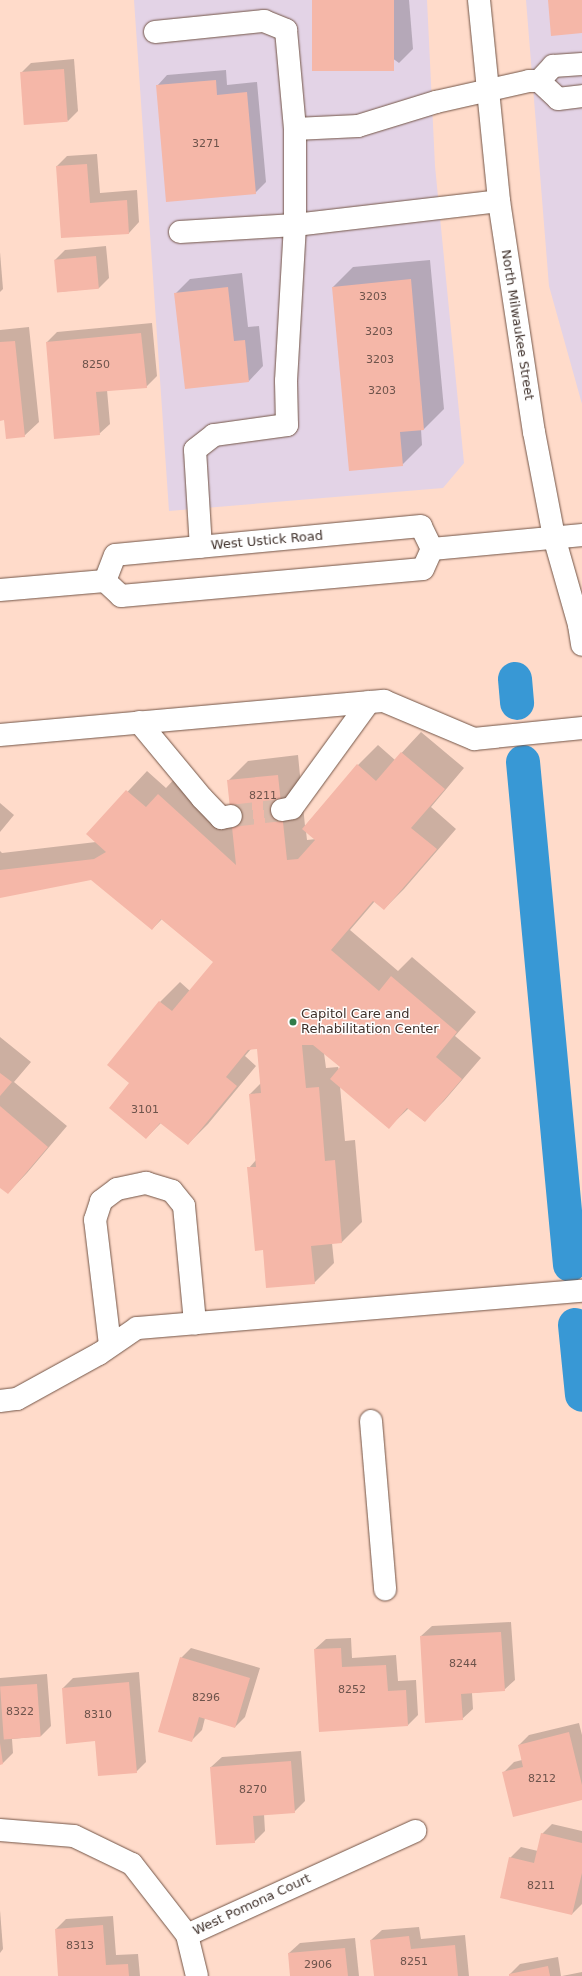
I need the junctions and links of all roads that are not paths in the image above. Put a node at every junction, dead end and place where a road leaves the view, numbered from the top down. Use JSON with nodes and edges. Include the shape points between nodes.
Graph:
{"nodes":[{"id":1,"x":479,"y":0,"type":"edge"},
{"id":2,"x":155,"y":32,"type":"dead end"},
{"id":3,"x":582,"y":64,"type":"edge"},
{"id":4,"x":539,"y":81,"type":"junction"},
{"id":5,"x":488,"y":90,"type":"junction"},
{"id":6,"x":582,"y":96,"type":"edge"},
{"id":7,"x":295,"y":129,"type":"junction"},
{"id":8,"x":499,"y":201,"type":"junction"},
{"id":9,"x":295,"y":225,"type":"junction"},
{"id":10,"x":180,"y":232,"type":"dead end"},
{"id":11,"x":582,"y":535,"type":"edge"},
{"id":12,"x":554,"y":537,"type":"junction"},
{"id":13,"x":201,"y":547,"type":"junction"},
{"id":14,"x":432,"y":549,"type":"junction"},
{"id":15,"x":106,"y":581,"type":"junction"},
{"id":16,"x":0,"y":590,"type":"edge"},
{"id":17,"x":582,"y":645,"type":"edge"},
{"id":18,"x":370,"y":702,"type":"junction"},
{"id":19,"x":139,"y":722,"type":"junction"},
{"id":20,"x":582,"y":728,"type":"edge"},
{"id":21,"x":0,"y":735,"type":"edge"},
{"id":22,"x":282,"y":810,"type":"tunnel mouth"},
{"id":23,"x":231,"y":816,"type":"tunnel mouth"},
{"id":24,"x":582,"y":1291,"type":"edge"},
{"id":25,"x":195,"y":1323,"type":"junction"},
{"id":26,"x":110,"y":1345,"type":"junction"},
{"id":27,"x":0,"y":1401,"type":"edge"},
{"id":28,"x":371,"y":1421,"type":"dead end"},
{"id":29,"x":385,"y":1589,"type":"dead end"},
{"id":30,"x":0,"y":1830,"type":"edge"},
{"id":31,"x":415,"y":1831,"type":"dead end"},
{"id":32,"x":187,"y":1935,"type":"junction"},
{"id":33,"x":197,"y":1976,"type":"edge"}],
"edges":[{"from":1,"to":5,"type":"main road","name":"North Milwaukee Street"},
{"from":2,"to":7,"type":"main road","via":[[264,21],[286,30]]},
{"from":3,"to":4,"type":"main road","via":[[553,66]]},
{"from":4,"to":5,"type":"main road"},
{"from":4,"to":6,"type":"main road","via":[[558,99]]},
{"from":5,"to":7,"type":"main road","via":[[436,102],[358,126]]},
{"from":5,"to":8,"type":"main road","name":"North Milwaukee Street"},
{"from":7,"to":9,"type":"main road"},
{"from":8,"to":9,"type":"main road"},
{"from":8,"to":12,"type":"main road","name":"North Milwaukee Street","via":[[534,432]]},
{"from":9,"to":10,"type":"main road"},
{"from":9,"to":13,"type":"main road","via":[[286,381],[287,425],[214,436],[195,450]]},
{"from":11,"to":12,"type":"main road"},
{"from":12,"to":14,"type":"main road"},
{"from":12,"to":17,"type":"main road","name":"North Milwaukee Street","via":[[579,625]]},
{"from":13,"to":14,"type":"main road","name":"West Ustick Road","via":[[421,526]]},
{"from":13,"to":15,"type":"main road","name":"West Ustick Road","via":[[115,555]]},
{"from":14,"to":15,"type":"main road","via":[[424,569],[121,596]]},
{"from":15,"to":16,"type":"main road"},
{"from":18,"to":19,"type":"main road"},
{"from":18,"to":20,"type":"main road","via":[[384,701],[474,739]]},
{"from":18,"to":22,"type":"main road","via":[[292,808]]},
{"from":19,"to":21,"type":"main road"},
{"from":19,"to":23,"type":"main road","via":[[221,818]]},
{"from":24,"to":25,"type":"main road"},
{"from":25,"to":26,"type":"main road","via":[[137,1328]]},
{"from":25,"to":26,"type":"main road","via":[[184,1206],[172,1191],[146,1183],[117,1189],[101,1201],[95,1220]]},
{"from":26,"to":27,"type":"main road","via":[[99,1354],[17,1399]]},
{"from":28,"to":29,"type":"main road"},
{"from":30,"to":32,"type":"main road","name":"West Pomona Court","via":[[74,1836],[132,1864]]},
{"from":31,"to":32,"type":"main road","name":"West Pomona Court"},
{"from":32,"to":33,"type":"main road"}]}
